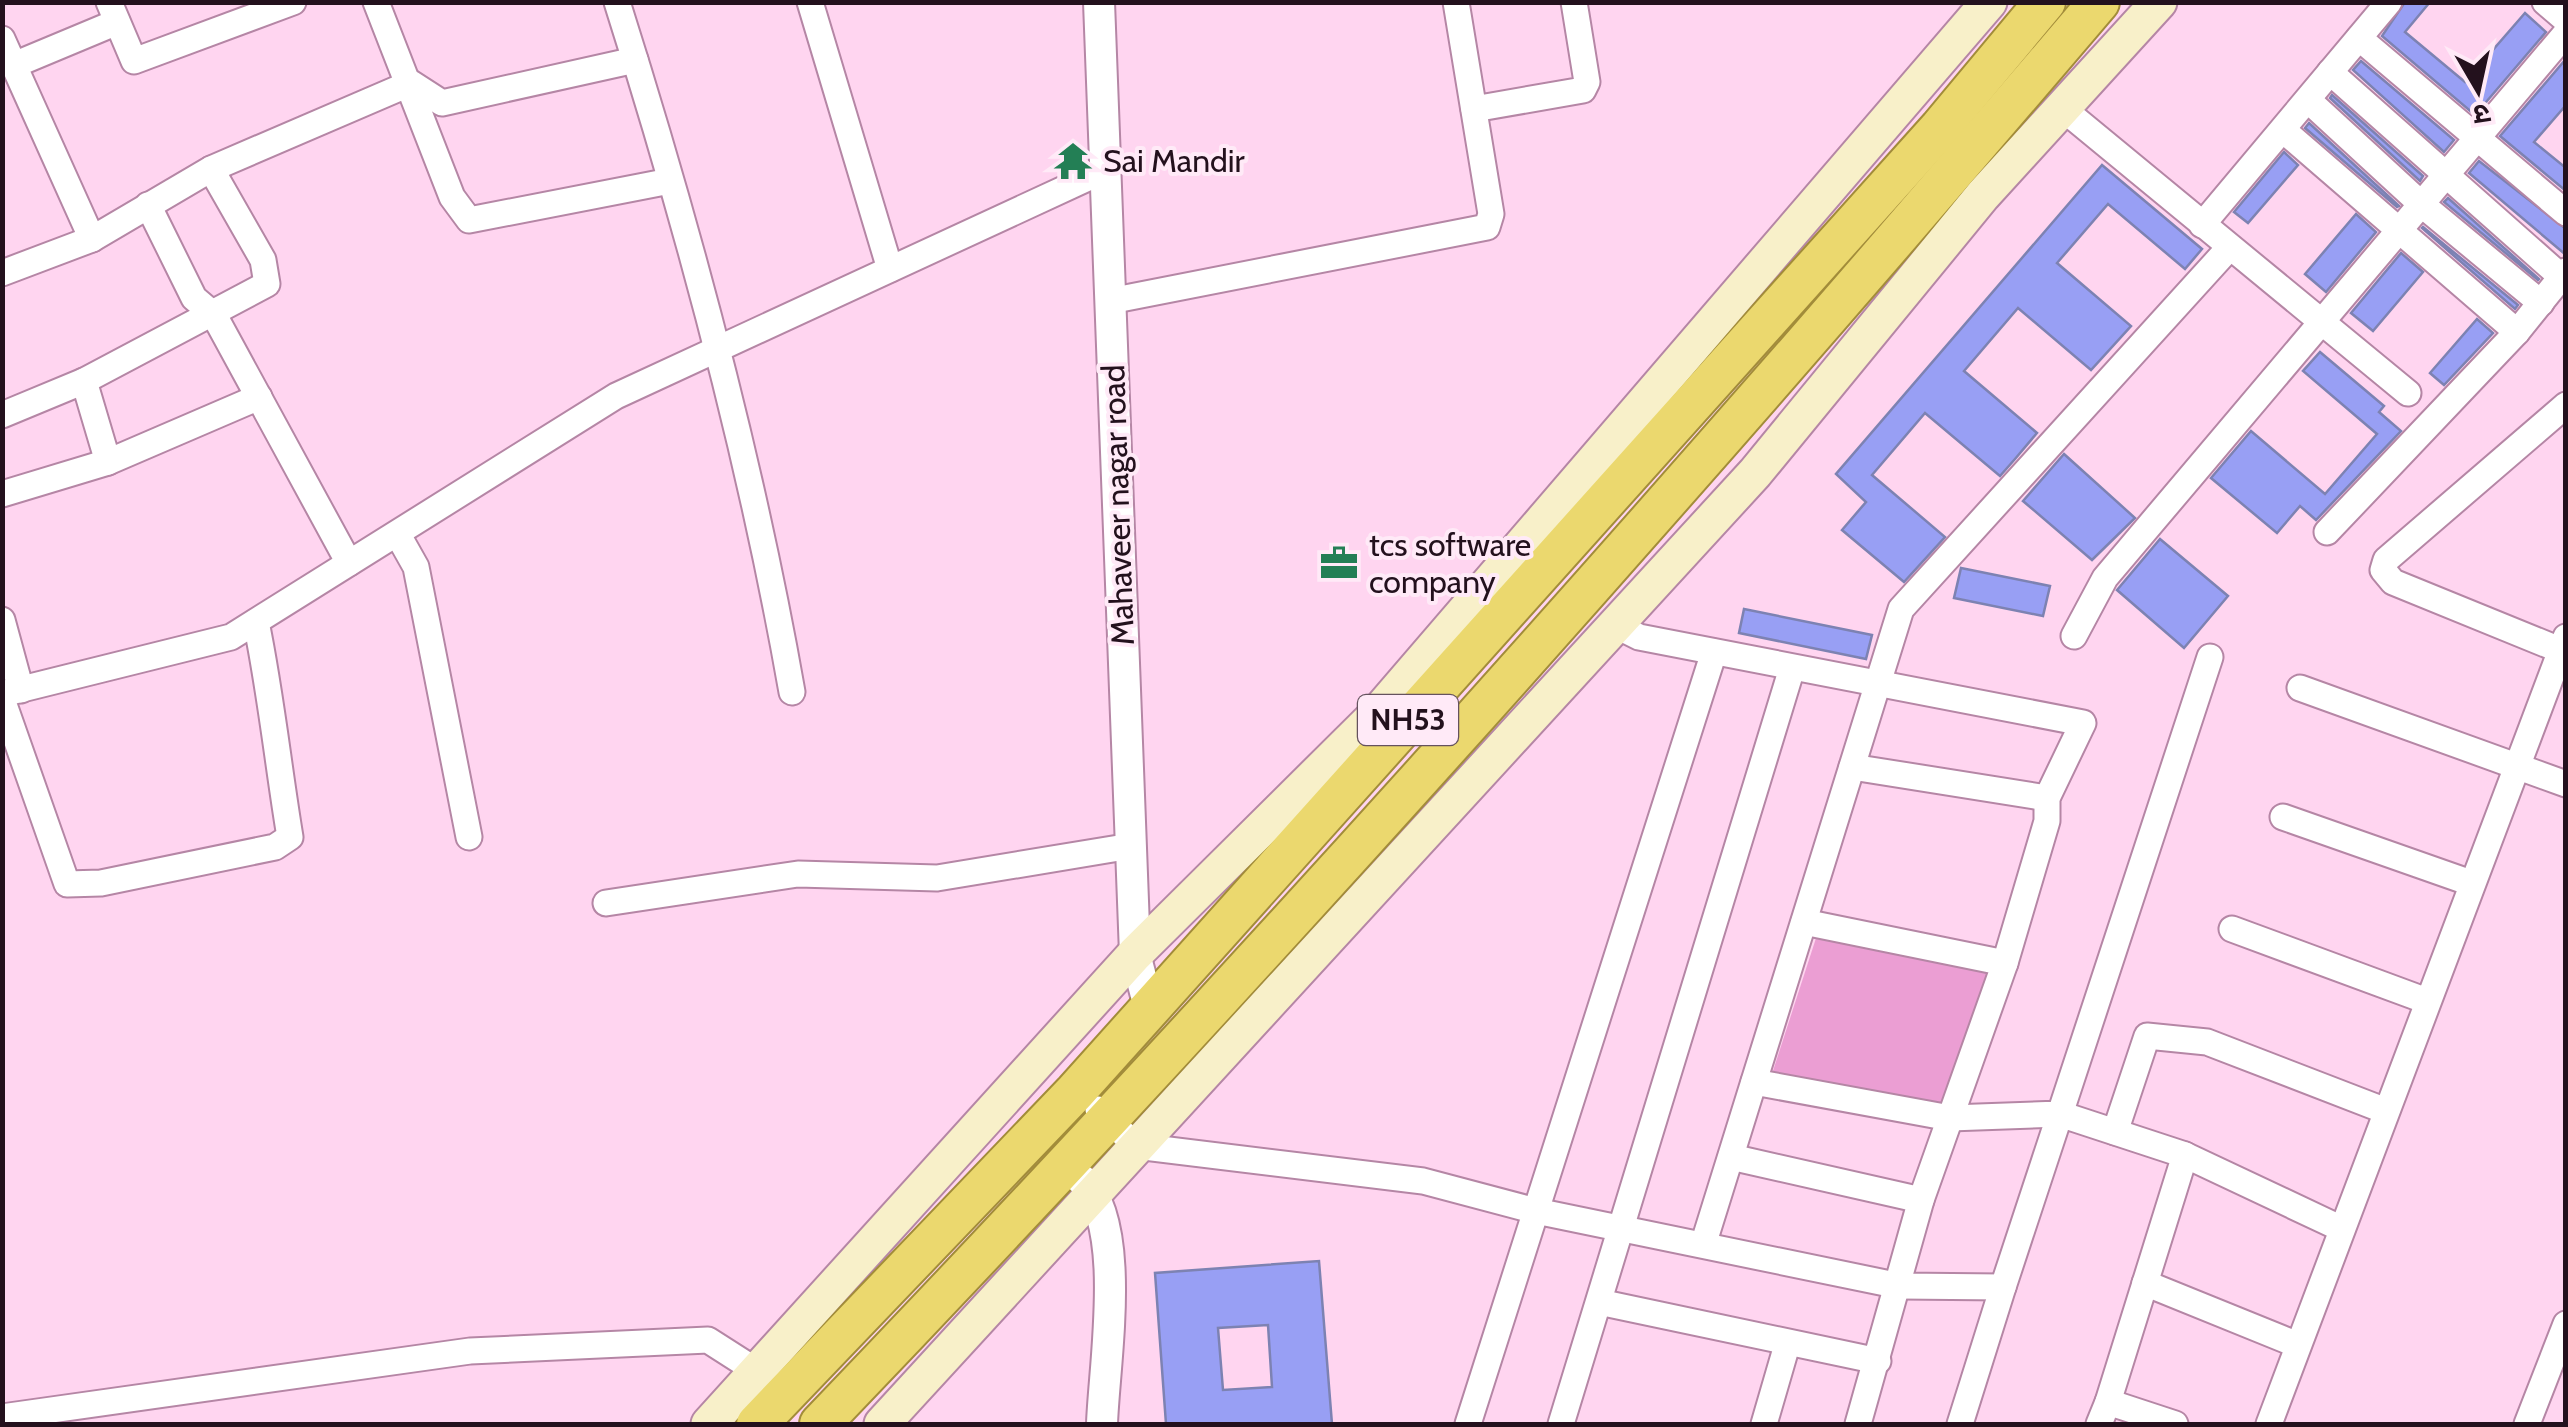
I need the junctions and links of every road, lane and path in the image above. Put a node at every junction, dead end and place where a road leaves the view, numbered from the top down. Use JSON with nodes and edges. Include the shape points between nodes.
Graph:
{"nodes":[{"id":1,"x":293,"y":2,"type":"edge"},
{"id":2,"x":376,"y":2,"type":"edge"},
{"id":3,"x":617,"y":2,"type":"edge"},
{"id":4,"x":810,"y":2,"type":"edge"},
{"id":5,"x":1099,"y":2,"type":"edge"},
{"id":6,"x":1456,"y":2,"type":"edge"},
{"id":7,"x":1574,"y":2,"type":"edge"},
{"id":8,"x":1989,"y":2,"type":"edge"},
{"id":9,"x":2044,"y":2,"type":"edge"},
{"id":10,"x":2099,"y":2,"type":"edge"},
{"id":11,"x":2159,"y":2,"type":"edge"},
{"id":12,"x":2389,"y":2,"type":"edge"},
{"id":13,"x":2545,"y":2,"type":"edge"},
{"id":14,"x":113,"y":12,"type":"edge"},
{"id":15,"x":226,"y":14,"type":"edge"},
{"id":16,"x":2566,"y":20,"type":"edge"},
{"id":17,"x":2566,"y":32,"type":"edge"},
{"id":18,"x":2359,"y":38,"type":"junction"},
{"id":19,"x":2,"y":40,"type":"edge"},
{"id":20,"x":635,"y":60,"type":"junction"},
{"id":21,"x":14,"y":65,"type":"junction"},
{"id":22,"x":2330,"y":72,"type":"junction"},
{"id":23,"x":411,"y":83,"type":"junction"},
{"id":24,"x":2308,"y":100,"type":"junction"},
{"id":25,"x":2062,"y":108,"type":"junction"},
{"id":26,"x":1474,"y":109,"type":"junction"},
{"id":27,"x":2284,"y":130,"type":"junction"},
{"id":28,"x":2478,"y":136,"type":"junction"},
{"id":29,"x":211,"y":168,"type":"junction"},
{"id":30,"x":1105,"y":170,"type":"junction"},
{"id":31,"x":2446,"y":173,"type":"junction"},
{"id":32,"x":670,"y":181,"type":"junction"},
{"id":33,"x":2420,"y":203,"type":"junction"},
{"id":34,"x":148,"y":205,"type":"junction"},
{"id":35,"x":2566,"y":213,"type":"edge"},
{"id":36,"x":2202,"y":225,"type":"junction"},
{"id":37,"x":2397,"y":231,"type":"junction"},
{"id":38,"x":92,"y":238,"type":"junction"},
{"id":39,"x":2229,"y":248,"type":"junction"},
{"id":40,"x":890,"y":269,"type":"junction"},
{"id":41,"x":2,"y":274,"type":"edge"},
{"id":42,"x":2564,"y":276,"type":"edge"},
{"id":43,"x":1110,"y":301,"type":"junction"},
{"id":44,"x":2541,"y":302,"type":"junction"},
{"id":45,"x":214,"y":315,"type":"junction"},
{"id":46,"x":2320,"y":322,"type":"junction"},
{"id":47,"x":2517,"y":332,"type":"junction"},
{"id":48,"x":718,"y":349,"type":"junction"},
{"id":49,"x":84,"y":381,"type":"junction"},
{"id":50,"x":2408,"y":393,"type":"dead end"},
{"id":51,"x":258,"y":397,"type":"junction"},
{"id":52,"x":2566,"y":405,"type":"edge"},
{"id":53,"x":2,"y":415,"type":"edge"},
{"id":54,"x":108,"y":462,"type":"junction"},
{"id":55,"x":2,"y":494,"type":"edge"},
{"id":56,"x":2328,"y":532,"type":"dead end"},
{"id":57,"x":398,"y":535,"type":"junction"},
{"id":58,"x":349,"y":564,"type":"junction"},
{"id":59,"x":2,"y":620,"type":"edge"},
{"id":60,"x":256,"y":622,"type":"junction"},
{"id":61,"x":1615,"y":625,"type":"junction"},
{"id":62,"x":2074,"y":636,"type":"dead end"},
{"id":63,"x":2563,"y":644,"type":"edge"},
{"id":64,"x":1714,"y":652,"type":"junction"},
{"id":65,"x":2210,"y":657,"type":"dead end"},
{"id":66,"x":1792,"y":668,"type":"junction"},
{"id":67,"x":1877,"y":686,"type":"junction"},
{"id":68,"x":2300,"y":688,"type":"dead end"},
{"id":69,"x":792,"y":692,"type":"dead end"},
{"id":70,"x":9,"y":694,"type":"edge"},
{"id":71,"x":2514,"y":766,"type":"junction"},
{"id":72,"x":1852,"y":767,"type":"junction"},
{"id":73,"x":2566,"y":784,"type":"edge"},
{"id":74,"x":2047,"y":798,"type":"junction"},
{"id":75,"x":2283,"y":817,"type":"dead end"},
{"id":76,"x":469,"y":837,"type":"dead end"},
{"id":77,"x":1132,"y":846,"type":"junction"},
{"id":78,"x":2471,"y":883,"type":"junction"},
{"id":79,"x":606,"y":903,"type":"dead end"},
{"id":80,"x":1804,"y":922,"type":"junction"},
{"id":81,"x":2232,"y":928,"type":"dead end"},
{"id":82,"x":1136,"y":954,"type":"junction"},
{"id":83,"x":2005,"y":963,"type":"junction"},
{"id":84,"x":2427,"y":1001,"type":"junction"},
{"id":85,"x":1150,"y":1007,"type":"junction"},
{"id":86,"x":1754,"y":1082,"type":"junction"},
{"id":87,"x":1075,"y":1092,"type":"junction"},
{"id":88,"x":2386,"y":1111,"type":"junction"},
{"id":89,"x":2060,"y":1114,"type":"junction"},
{"id":90,"x":1107,"y":1116,"type":"junction"},
{"id":91,"x":1950,"y":1118,"type":"junction"},
{"id":92,"x":2116,"y":1132,"type":"junction"},
{"id":93,"x":1136,"y":1146,"type":"junction"},
{"id":94,"x":2185,"y":1155,"type":"junction"},
{"id":95,"x":1731,"y":1157,"type":"junction"},
{"id":96,"x":1067,"y":1165,"type":"junction"},
{"id":97,"x":1095,"y":1192,"type":"junction"},
{"id":98,"x":1921,"y":1200,"type":"junction"},
{"id":99,"x":1536,"y":1211,"type":"junction"},
{"id":100,"x":1622,"y":1228,"type":"junction"},
{"id":101,"x":2342,"y":1230,"type":"junction"},
{"id":102,"x":1704,"y":1242,"type":"junction"},
{"id":103,"x":2145,"y":1283,"type":"junction"},
{"id":104,"x":1900,"y":1286,"type":"junction"},
{"id":105,"x":2003,"y":1287,"type":"junction"},
{"id":106,"x":1599,"y":1302,"type":"junction"},
{"id":107,"x":2566,"y":1324,"type":"edge"},
{"id":108,"x":1787,"y":1346,"type":"junction"},
{"id":109,"x":2298,"y":1346,"type":"junction"},
{"id":110,"x":1878,"y":1361,"type":"junction"},
{"id":111,"x":758,"y":1372,"type":"junction"},
{"id":112,"x":2104,"y":1413,"type":"edge"},
{"id":113,"x":2,"y":1417,"type":"edge"},
{"id":114,"x":708,"y":1424,"type":"edge"},
{"id":115,"x":757,"y":1424,"type":"edge"},
{"id":116,"x":820,"y":1424,"type":"edge"},
{"id":117,"x":882,"y":1424,"type":"edge"},
{"id":118,"x":1102,"y":1424,"type":"edge"},
{"id":119,"x":1468,"y":1424,"type":"edge"},
{"id":120,"x":1561,"y":1424,"type":"edge"},
{"id":121,"x":1764,"y":1424,"type":"edge"},
{"id":122,"x":1858,"y":1424,"type":"edge"},
{"id":123,"x":1960,"y":1424,"type":"edge"},
{"id":124,"x":2175,"y":1424,"type":"edge"},
{"id":125,"x":2269,"y":1424,"type":"edge"},
{"id":126,"x":2527,"y":1424,"type":"edge"}],
"edges":[{"from":1,"to":15,"type":"street"},
{"from":2,"to":23,"type":"street"},
{"from":3,"to":20,"type":"street"},
{"from":4,"to":40,"type":"street"},
{"from":5,"to":30,"type":"street","name":"Mahaveer nagar road"},
{"from":6,"to":26,"type":"street"},
{"from":7,"to":26,"type":"street","via":[[1584,90]]},
{"from":8,"to":82,"type":"main road","via":[[1375,716]]},
{"from":9,"to":85,"type":"highway","number":"NH53","via":[[1914,158]]},
{"from":10,"to":90,"type":"highway","number":"NH53","via":[[1437,764]]},
{"from":11,"to":25,"type":"main road"},
{"from":12,"to":18,"type":"street"},
{"from":13,"to":16,"type":"street"},
{"from":14,"to":15,"type":"street","via":[[134,61]]},
{"from":14,"to":21,"type":"street"},
{"from":17,"to":28,"type":"street"},
{"from":18,"to":22,"type":"street"},
{"from":18,"to":28,"type":"street"},
{"from":19,"to":21,"type":"street"},
{"from":20,"to":23,"type":"street","via":[[442,102]]},
{"from":20,"to":32,"type":"street"},
{"from":21,"to":38,"type":"street"},
{"from":22,"to":24,"type":"street"},
{"from":22,"to":31,"type":"street"},
{"from":23,"to":29,"type":"street"},
{"from":23,"to":32,"type":"street","via":[[452,196],[469,220]]},
{"from":24,"to":27,"type":"street"},
{"from":24,"to":33,"type":"street"},
{"from":25,"to":36,"type":"street"},
{"from":25,"to":61,"type":"main road","via":[[1755,473]]},
{"from":26,"to":43,"type":"street","via":[[1487,226]]},
{"from":27,"to":36,"type":"street"},
{"from":27,"to":37,"type":"street"},
{"from":28,"to":31,"type":"street"},
{"from":28,"to":35,"type":"street"},
{"from":29,"to":34,"type":"street"},
{"from":29,"to":45,"type":"street","via":[[270,278],[258,293]]},
{"from":30,"to":40,"type":"street"},
{"from":30,"to":43,"type":"street","name":"Mahaveer nagar road"},
{"from":31,"to":33,"type":"street"},
{"from":31,"to":42,"type":"street"},
{"from":32,"to":48,"type":"street"},
{"from":33,"to":37,"type":"street"},
{"from":33,"to":44,"type":"street"},
{"from":34,"to":38,"type":"street"},
{"from":34,"to":45,"type":"street","via":[[194,298]]},
{"from":36,"to":39,"type":"street"},
{"from":37,"to":46,"type":"street"},
{"from":37,"to":47,"type":"street"},
{"from":38,"to":41,"type":"street"},
{"from":39,"to":46,"type":"street"},
{"from":39,"to":67,"type":"street","via":[[1901,609]]},
{"from":40,"to":48,"type":"street"},
{"from":42,"to":44,"type":"street"},
{"from":43,"to":77,"type":"street","name":"Mahaveer nagar road"},
{"from":44,"to":47,"type":"street"},
{"from":45,"to":49,"type":"street"},
{"from":45,"to":51,"type":"street"},
{"from":46,"to":50,"type":"street"},
{"from":46,"to":62,"type":"street","via":[[2105,578]]},
{"from":47,"to":56,"type":"street"},
{"from":48,"to":57,"type":"street","via":[[616,396]]},
{"from":48,"to":69,"type":"street"},
{"from":49,"to":53,"type":"street"},
{"from":49,"to":54,"type":"street"},
{"from":51,"to":54,"type":"street"},
{"from":51,"to":58,"type":"street"},
{"from":52,"to":63,"type":"street","via":[[2386,560],[2383,570],[2392,582]]},
{"from":54,"to":55,"type":"street"},
{"from":57,"to":58,"type":"street"},
{"from":57,"to":76,"type":"street","via":[[416,568]]},
{"from":58,"to":60,"type":"street"},
{"from":59,"to":70,"type":"street"},
{"from":60,"to":70,"type":"street","via":[[231,638]]},
{"from":60,"to":70,"type":"street","via":[[290,838],[275,848],[67,884]]},
{"from":61,"to":64,"type":"street","via":[[1639,637]]},
{"from":61,"to":93,"type":"main road"},
{"from":63,"to":71,"type":"street"},
{"from":64,"to":66,"type":"street"},
{"from":64,"to":99,"type":"street"},
{"from":65,"to":89,"type":"street"},
{"from":66,"to":67,"type":"street"},
{"from":66,"to":100,"type":"street"},
{"from":67,"to":72,"type":"street"},
{"from":67,"to":74,"type":"street","via":[[2083,722]]},
{"from":68,"to":71,"type":"street"},
{"from":71,"to":73,"type":"street"},
{"from":71,"to":78,"type":"street"},
{"from":72,"to":74,"type":"street"},
{"from":72,"to":80,"type":"street"},
{"from":74,"to":83,"type":"street","via":[[2047,820]]},
{"from":75,"to":78,"type":"street"},
{"from":77,"to":79,"type":"street","via":[[937,878],[798,874]]},
{"from":77,"to":82,"type":"street","name":"Mahaveer nagar road"},
{"from":78,"to":84,"type":"street"},
{"from":80,"to":83,"type":"street"},
{"from":80,"to":86,"type":"street"},
{"from":81,"to":84,"type":"street"},
{"from":82,"to":85,"type":"street","name":"Mahaveer nagar road"},
{"from":82,"to":111,"type":"main road"},
{"from":83,"to":91,"type":"street"},
{"from":84,"to":88,"type":"street"},
{"from":85,"to":87,"type":"highway","number":"NH53"},
{"from":86,"to":91,"type":"street"},
{"from":86,"to":95,"type":"street"},
{"from":87,"to":90,"type":"street"},
{"from":87,"to":115,"type":"highway","number":"NH53"},
{"from":88,"to":92,"type":"street","via":[[2207,1042],[2148,1036]]},
{"from":88,"to":101,"type":"street"},
{"from":89,"to":91,"type":"street"},
{"from":89,"to":92,"type":"street"},
{"from":89,"to":105,"type":"street"},
{"from":90,"to":93,"type":"street"},
{"from":90,"to":96,"type":"highway","number":"NH53"},
{"from":91,"to":98,"type":"street"},
{"from":92,"to":94,"type":"street"},
{"from":93,"to":97,"type":"main road"},
{"from":93,"to":99,"type":"street","via":[[1423,1181]]},
{"from":94,"to":101,"type":"street"},
{"from":94,"to":103,"type":"street"},
{"from":95,"to":98,"type":"street"},
{"from":95,"to":102,"type":"street"},
{"from":96,"to":97,"type":"street"},
{"from":96,"to":116,"type":"highway","number":"NH53"},
{"from":97,"to":117,"type":"main road"},
{"from":97,"to":118,"type":"street","via":[[1110,1250]]},
{"from":98,"to":104,"type":"street"},
{"from":99,"to":100,"type":"street"},
{"from":99,"to":119,"type":"street"},
{"from":100,"to":102,"type":"street"},
{"from":100,"to":106,"type":"street"},
{"from":101,"to":109,"type":"street"},
{"from":102,"to":104,"type":"street"},
{"from":103,"to":109,"type":"street"},
{"from":103,"to":112,"type":"street"},
{"from":104,"to":105,"type":"street"},
{"from":104,"to":110,"type":"street"},
{"from":105,"to":123,"type":"street"},
{"from":106,"to":108,"type":"street"},
{"from":106,"to":120,"type":"street"},
{"from":107,"to":126,"type":"street"},
{"from":108,"to":110,"type":"street"},
{"from":108,"to":121,"type":"street"},
{"from":109,"to":125,"type":"street"},
{"from":110,"to":122,"type":"street"},
{"from":111,"to":113,"type":"street","via":[[708,1340],[470,1351]]},
{"from":111,"to":114,"type":"main road"},
{"from":112,"to":124,"type":"street"}]}
